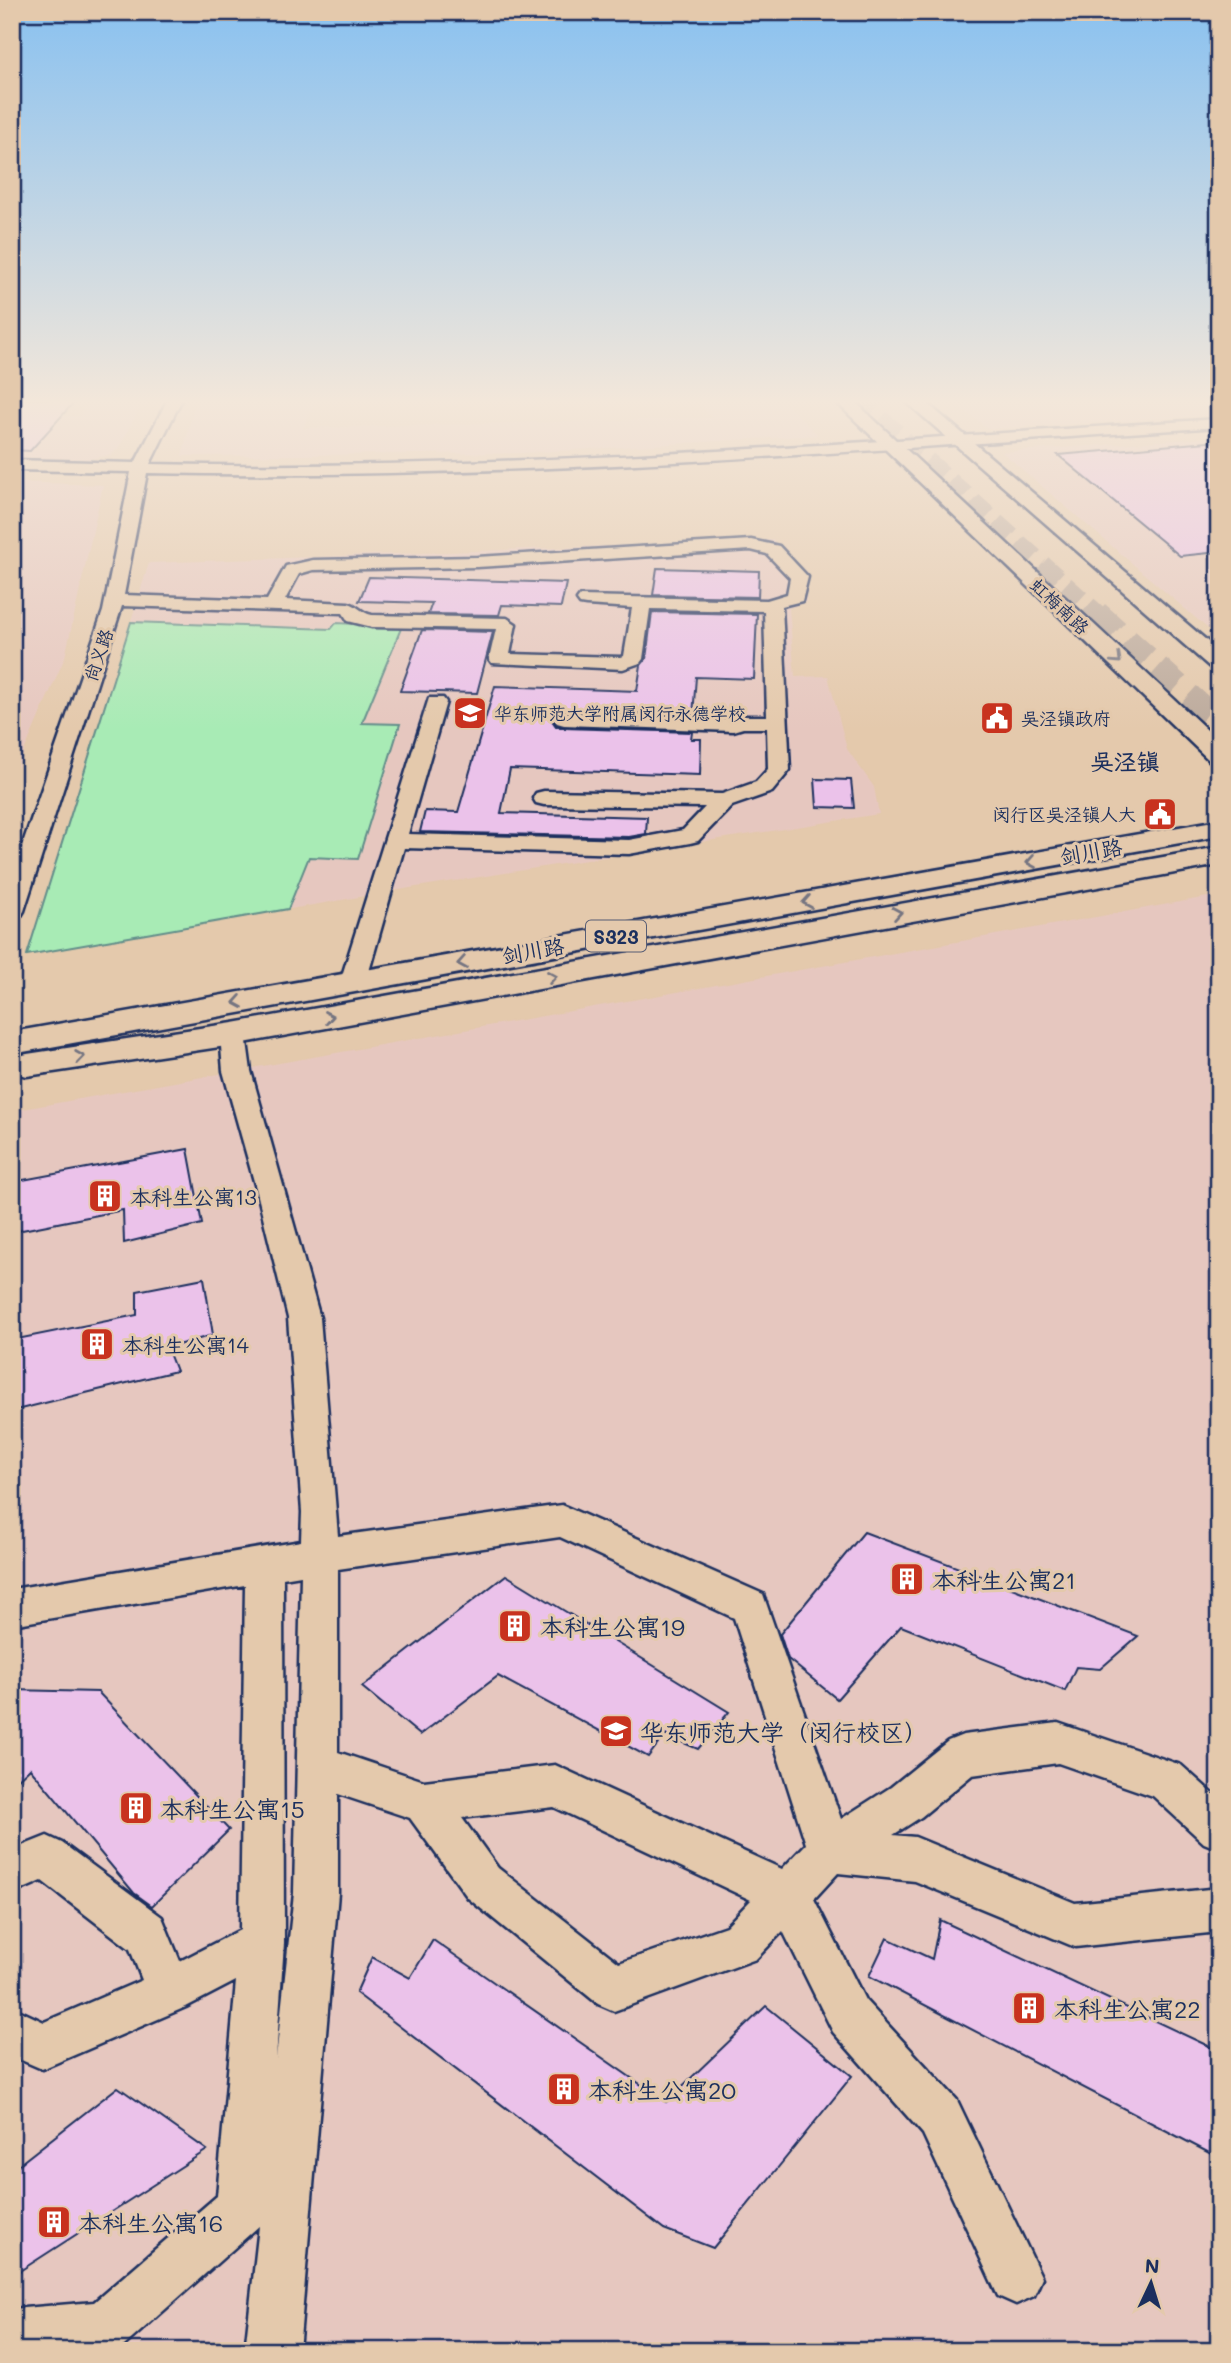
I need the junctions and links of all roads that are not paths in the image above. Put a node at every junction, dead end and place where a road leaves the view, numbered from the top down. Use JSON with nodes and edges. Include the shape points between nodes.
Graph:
{"nodes":[{"id":1,"x":133,"y":509,"type":"edge"},
{"id":2,"x":958,"y":509,"type":"edge"},
{"id":3,"x":1039,"y":509,"type":"edge"},
{"id":4,"x":114,"y":600,"type":"junction"},
{"id":5,"x":586,"y":600,"type":"dead end"},
{"id":6,"x":642,"y":603,"type":"junction"},
{"id":7,"x":774,"y":603,"type":"dead end"},
{"id":8,"x":273,"y":606,"type":"junction"},
{"id":9,"x":1219,"y":663,"type":"edge"},
{"id":10,"x":436,"y":702,"type":"dead end"},
{"id":11,"x":564,"y":719,"type":"dead end"},
{"id":12,"x":777,"y":722,"type":"junction"},
{"id":13,"x":1219,"y":755,"type":"edge"},
{"id":14,"x":544,"y":797,"type":"dead end"},
{"id":15,"x":724,"y":801,"type":"junction"},
{"id":16,"x":1219,"y":828,"type":"edge"},
{"id":17,"x":394,"y":841,"type":"junction"},
{"id":18,"x":1219,"y":856,"type":"edge"},
{"id":19,"x":12,"y":911,"type":"edge"},
{"id":20,"x":354,"y":982,"type":"junction"},
{"id":21,"x":233,"y":1034,"type":"junction"},
{"id":22,"x":12,"y":1043,"type":"edge"},
{"id":23,"x":12,"y":1067,"type":"edge"},
{"id":24,"x":320,"y":1555,"type":"junction"},
{"id":25,"x":264,"y":1565,"type":"junction"},
{"id":26,"x":12,"y":1607,"type":"edge"},
{"id":27,"x":318,"y":1766,"type":"junction"},
{"id":28,"x":424,"y":1802,"type":"junction"},
{"id":29,"x":1219,"y":1828,"type":"edge"},
{"id":30,"x":830,"y":1851,"type":"junction"},
{"id":31,"x":12,"y":1872,"type":"edge"},
{"id":32,"x":788,"y":1894,"type":"junction"},
{"id":33,"x":1219,"y":1910,"type":"edge"},
{"id":34,"x":262,"y":1943,"type":"junction"},
{"id":35,"x":170,"y":1991,"type":"junction"},
{"id":36,"x":12,"y":2030,"type":"edge"},
{"id":37,"x":1016,"y":2278,"type":"dead end"},
{"id":38,"x":12,"y":2335,"type":"edge"},
{"id":39,"x":272,"y":2351,"type":"edge"}],
"edges":[{"from":1,"to":4,"type":"street","name":"尚义路"},
{"from":2,"to":13,"type":"main road","name":"虹梅南路","one_way":true},
{"from":3,"to":9,"type":"main road"},
{"from":4,"to":8,"type":"street"},
{"from":4,"to":19,"type":"street","name":"尚义路"},
{"from":5,"to":6,"type":"street"},
{"from":6,"to":8,"type":"street","via":[[633,659],[623,663],[499,659],[507,624],[372,621],[355,617],[348,608]]},
{"from":6,"to":12,"type":"street","via":[[774,606]]},
{"from":7,"to":8,"type":"street","via":[[796,597],[799,577],[773,551],[751,545],[477,562],[313,565],[292,570]]},
{"from":10,"to":17,"type":"street"},
{"from":11,"to":12,"type":"street","via":[[733,725]]},
{"from":12,"to":15,"type":"street","via":[[779,770],[764,788]]},
{"from":14,"to":15,"type":"street"},
{"from":15,"to":17,"type":"street","via":[[690,836],[629,847]]},
{"from":16,"to":20,"type":"main road","name":"剑川路","number":"S323","one_way":true},
{"from":17,"to":20,"type":"street"},
{"from":21,"to":18,"type":"main road","name":"剑川路","one_way":true},
{"from":20,"to":22,"type":"main road","name":"剑川路","number":"S323","one_way":true},
{"from":23,"to":21,"type":"main road","name":"剑川路","one_way":true},
{"from":21,"to":24,"type":"street","via":[[245,1104],[304,1318]]},
{"from":24,"to":25,"type":"street"},
{"from":24,"to":27,"type":"street"},
{"from":24,"to":30,"type":"street","via":[[562,1521],[749,1606]]},
{"from":25,"to":26,"type":"street"},
{"from":25,"to":34,"type":"street"},
{"from":27,"to":28,"type":"street"},
{"from":27,"to":39,"type":"street","via":[[316,1893]]},
{"from":28,"to":32,"type":"street","via":[[555,1786]]},
{"from":28,"to":32,"type":"street","via":[[484,1883],[614,1988],[740,1943]]},
{"from":29,"to":30,"type":"street","via":[[1166,1780],[1058,1743],[963,1756],[906,1802]]},
{"from":30,"to":32,"type":"street"},
{"from":30,"to":33,"type":"street","via":[[915,1859],[1075,1925]]},
{"from":31,"to":35,"type":"street","via":[[47,1858],[135,1924],[146,1933]]},
{"from":32,"to":37,"type":"street","via":[[849,2016],[940,2117]]},
{"from":34,"to":35,"type":"street"},
{"from":34,"to":38,"type":"street","via":[[241,2208],[105,2327]]},
{"from":35,"to":36,"type":"street","via":[[42,2046]]}]}
